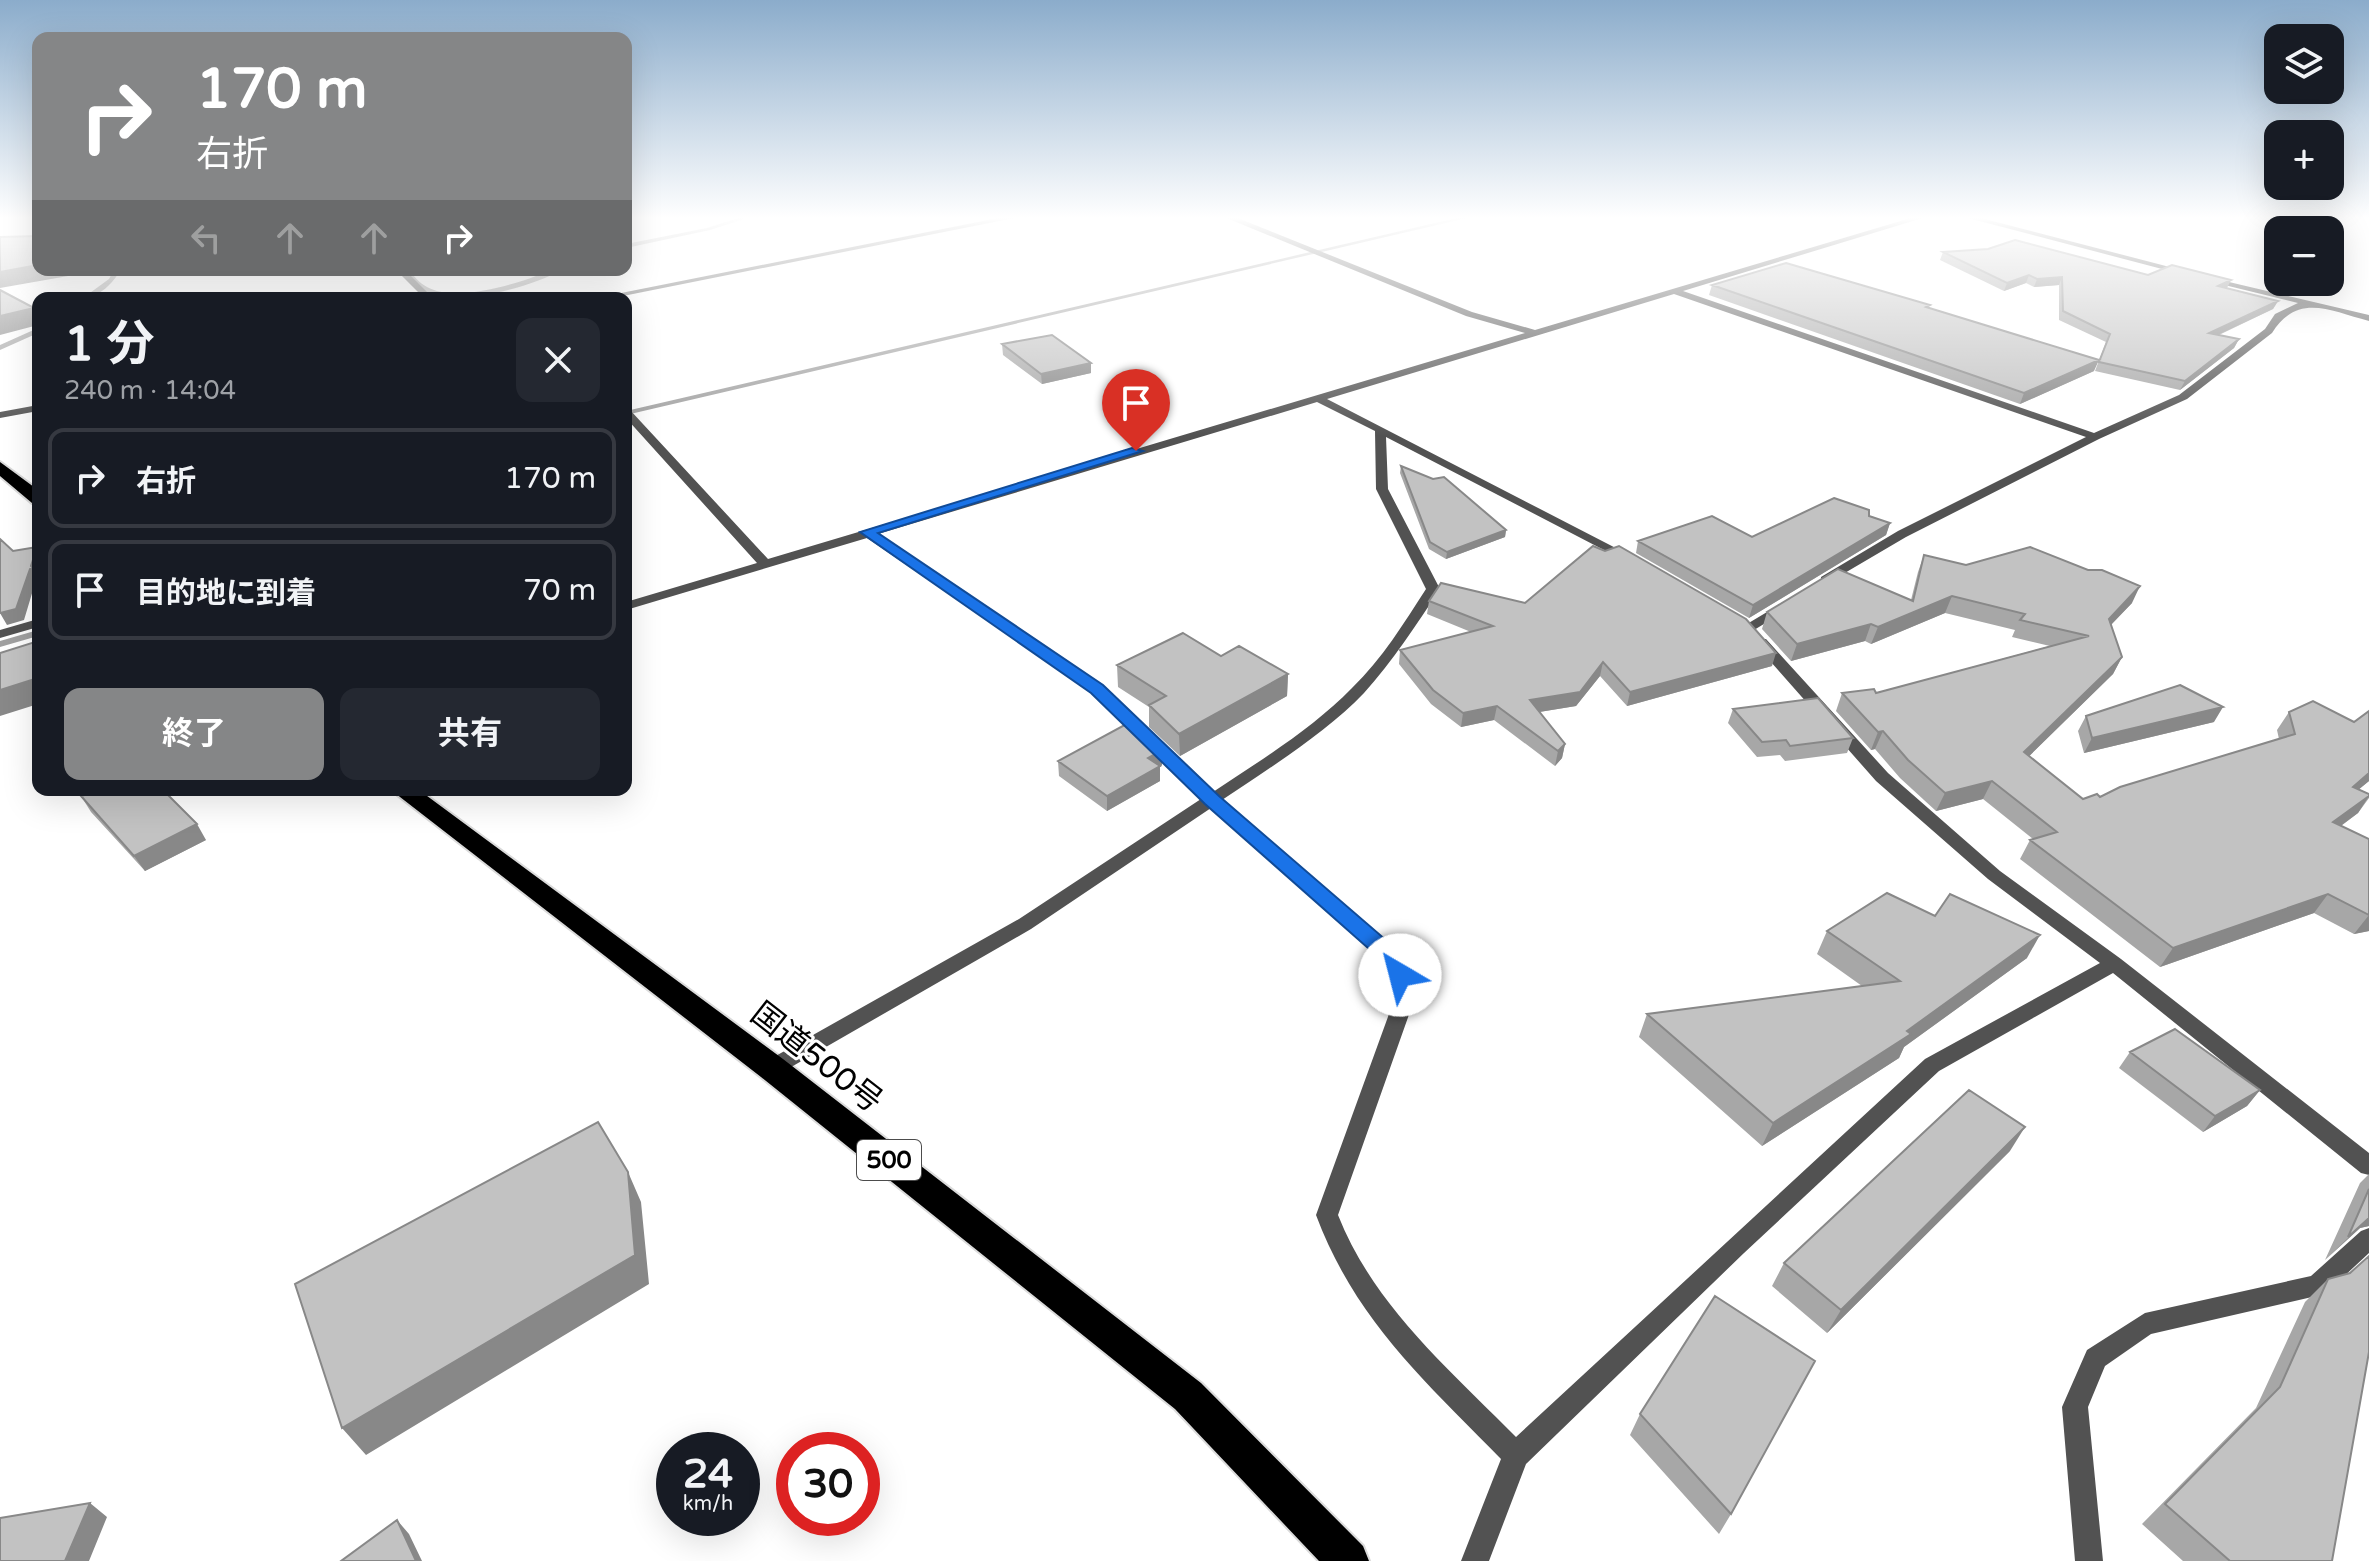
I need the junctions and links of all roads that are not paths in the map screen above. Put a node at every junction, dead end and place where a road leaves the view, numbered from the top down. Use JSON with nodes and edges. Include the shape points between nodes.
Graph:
{"nodes":[{"id":1,"x":1409,"y":290,"type":"edge"},
{"id":2,"x":1678,"y":290,"type":"edge"},
{"id":3,"x":2254,"y":290,"type":"edge"},
{"id":4,"x":1674,"y":291,"type":"junction"},
{"id":5,"x":2306,"y":303,"type":"junction"},
{"id":6,"x":2369,"y":318,"type":"edge"},
{"id":7,"x":1533,"y":332,"type":"junction"},
{"id":8,"x":1316,"y":397,"type":"junction"},
{"id":9,"x":32,"y":409,"type":"edge"},
{"id":10,"x":0,"y":415,"type":"edge"},
{"id":11,"x":632,"y":419,"type":"edge"},
{"id":12,"x":1380,"y":429,"type":"junction"},
{"id":13,"x":2095,"y":437,"type":"junction"},
{"id":14,"x":0,"y":467,"type":"edge"},
{"id":15,"x":32,"y":494,"type":"edge"},
{"id":16,"x":867,"y":532,"type":"junction"},
{"id":17,"x":764,"y":563,"type":"junction"},
{"id":18,"x":1646,"y":567,"type":"edge"},
{"id":19,"x":1813,"y":589,"type":"edge"},
{"id":20,"x":1800,"y":596,"type":"edge"},
{"id":21,"x":632,"y":604,"type":"edge"},
{"id":22,"x":32,"y":625,"type":"edge"},
{"id":23,"x":0,"y":634,"type":"edge"},
{"id":24,"x":411,"y":796,"type":"edge"},
{"id":25,"x":1212,"y":800,"type":"junction"},
{"id":26,"x":2114,"y":964,"type":"junction"},
{"id":27,"x":772,"y":1068,"type":"junction"},
{"id":28,"x":2369,"y":1166,"type":"edge"},
{"id":29,"x":2369,"y":1238,"type":"edge"},
{"id":30,"x":1516,"y":1455,"type":"junction"},
{"id":31,"x":1348,"y":1561,"type":"edge"},
{"id":32,"x":1475,"y":1561,"type":"edge"},
{"id":33,"x":2089,"y":1561,"type":"edge"}],
"edges":[{"from":1,"to":7,"type":"street"},
{"from":2,"to":4,"type":"street"},
{"from":3,"to":5,"type":"street"},
{"from":4,"to":7,"type":"street"},
{"from":4,"to":13,"type":"street"},
{"from":5,"to":6,"type":"street"},
{"from":5,"to":13,"type":"street","via":[[2278,316],[2269,331],[2183,397]]},
{"from":7,"to":8,"type":"street"},
{"from":8,"to":12,"type":"street"},
{"from":8,"to":16,"type":"street"},
{"from":9,"to":10,"type":"street"},
{"from":11,"to":17,"type":"street"},
{"from":12,"to":18,"type":"street"},
{"from":12,"to":25,"type":"street","via":[[1382,489],[1433,589],[1357,692],[1288,749]]},
{"from":13,"to":19,"type":"street","via":[[1902,534]]},
{"from":14,"to":15,"type":"highway"},
{"from":16,"to":17,"type":"street"},
{"from":16,"to":25,"type":"street","via":[[1097,689]]},
{"from":17,"to":21,"type":"street"},
{"from":20,"to":26,"type":"street","via":[[1742,624],[1882,777],[1994,875]]},
{"from":22,"to":23,"type":"street"},
{"from":24,"to":27,"type":"highway","name":"国道500号","number":"500"},
{"from":25,"to":27,"type":"street","via":[[1025,924]]},
{"from":25,"to":30,"type":"street","via":[[1394,958],[1407,992],[1327,1215],[1336,1246],[1380,1314]]},
{"from":26,"to":28,"type":"street"},
{"from":26,"to":30,"type":"street","via":[[1932,1065]]},
{"from":27,"to":31,"type":"highway","name":"国道500号","number":"500","via":[[1188,1396]]},
{"from":29,"to":33,"type":"street","via":[[2317,1286],[2145,1324],[2096,1358],[2075,1407]]},
{"from":30,"to":32,"type":"street"}]}
